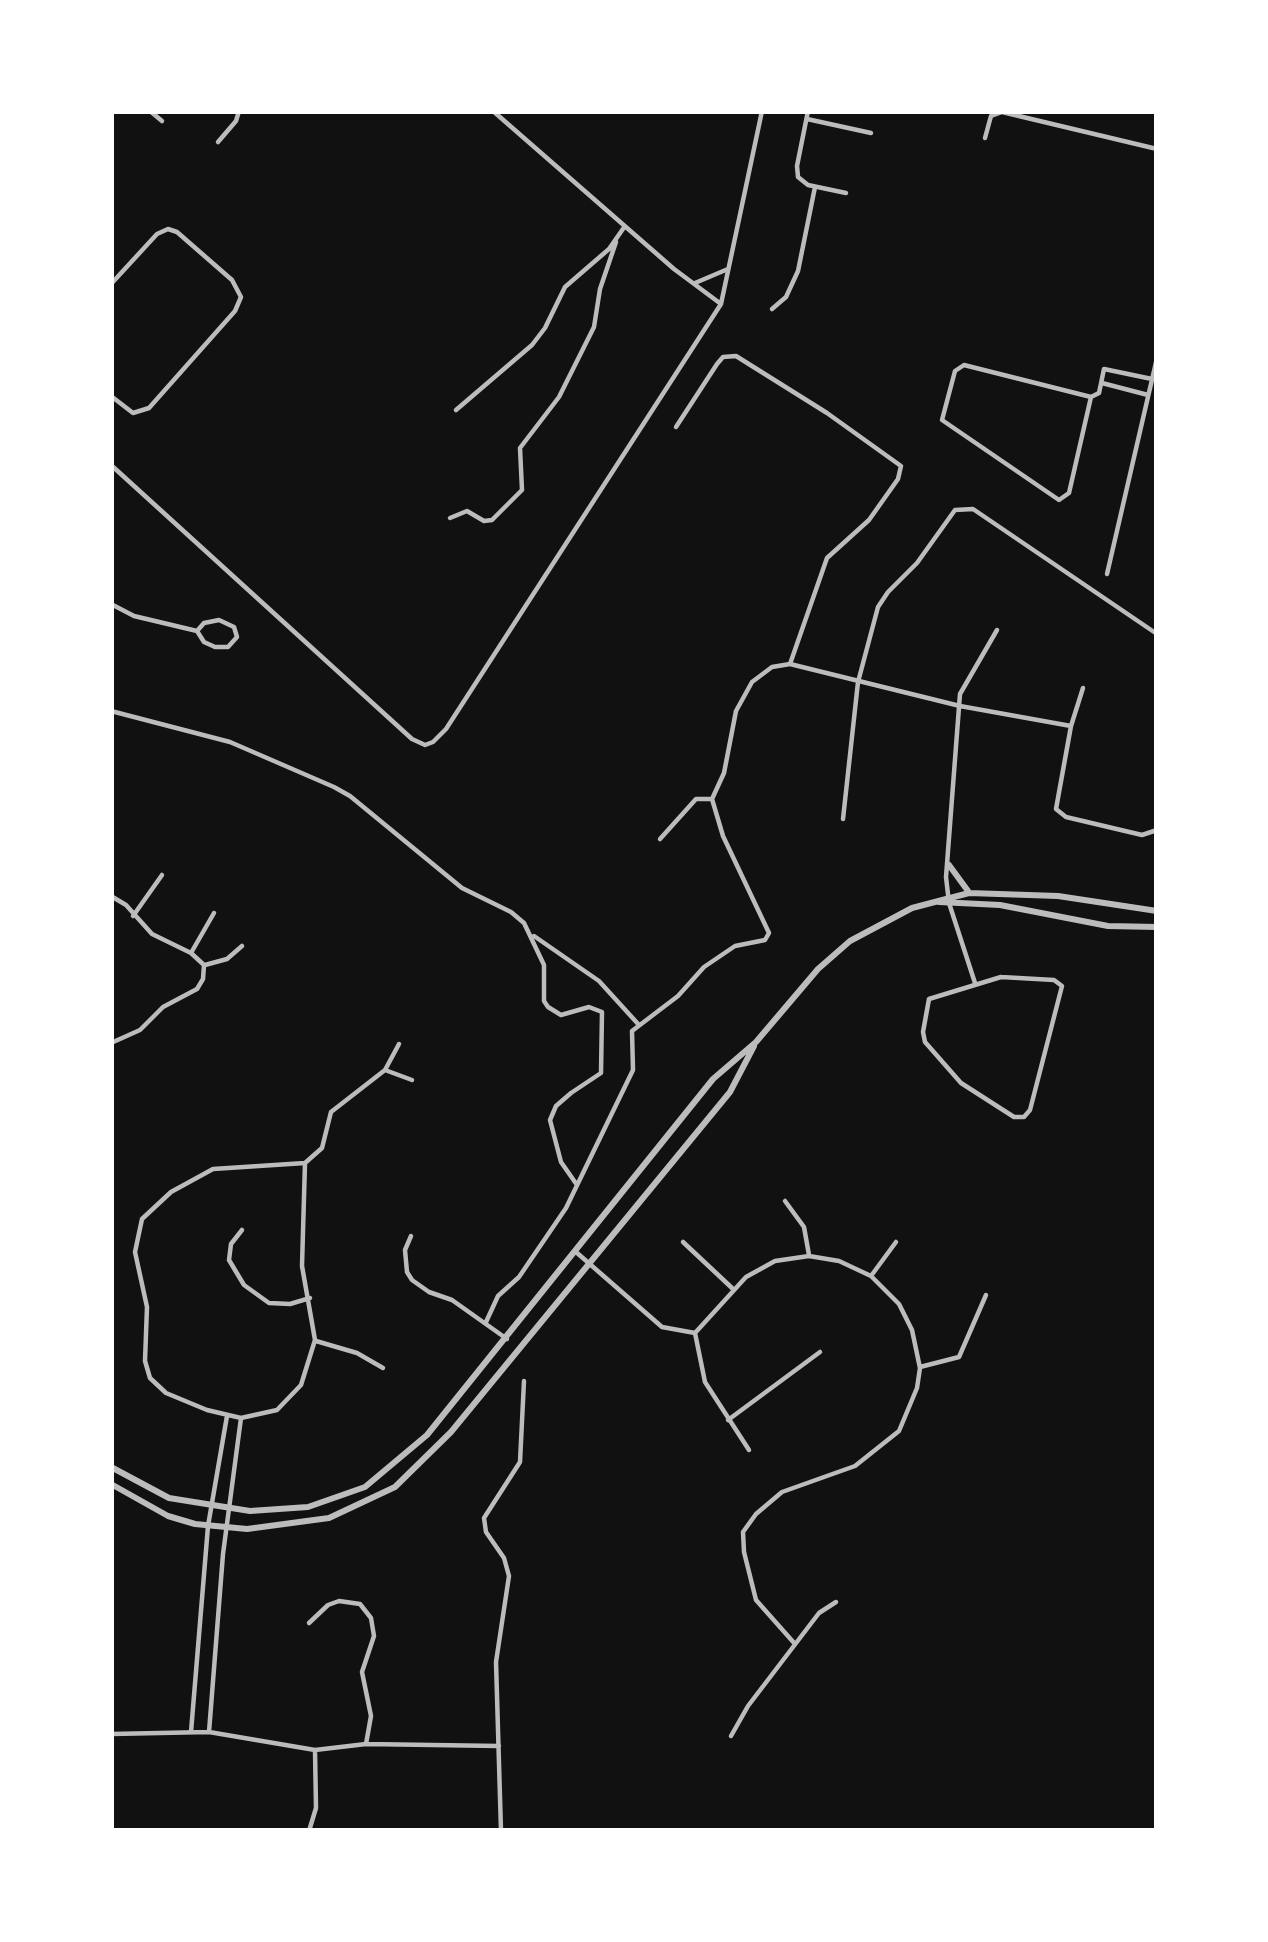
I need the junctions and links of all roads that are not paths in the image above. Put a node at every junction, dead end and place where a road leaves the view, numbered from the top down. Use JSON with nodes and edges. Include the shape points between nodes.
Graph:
{"nodes":[{"id":1,"x":150,"y":111,"type":"edge"},
{"id":2,"x":239,"y":111,"type":"edge"},
{"id":3,"x":493,"y":111,"type":"edge"},
{"id":4,"x":762,"y":111,"type":"edge"},
{"id":5,"x":808,"y":111,"type":"edge"},
{"id":6,"x":1030,"y":114,"type":"edge"},
{"id":7,"x":807,"y":119,"type":"junction"},
{"id":8,"x":162,"y":121,"type":"dead end"},
{"id":9,"x":871,"y":133,"type":"dead end"},
{"id":10,"x":985,"y":138,"type":"dead end"},
{"id":11,"x":218,"y":142,"type":"dead end"},
{"id":12,"x":1157,"y":149,"type":"edge"},
{"id":13,"x":815,"y":187,"type":"junction"},
{"id":14,"x":846,"y":194,"type":"dead end"},
{"id":15,"x":625,"y":226,"type":"junction"},
{"id":16,"x":616,"y":242,"type":"junction"},
{"id":17,"x":729,"y":268,"type":"junction"},
{"id":18,"x":111,"y":284,"type":"edge"},
{"id":19,"x":695,"y":284,"type":"junction"},
{"id":20,"x":721,"y":304,"type":"junction"},
{"id":21,"x":772,"y":309,"type":"dead end"},
{"id":22,"x":1157,"y":358,"type":"edge"},
{"id":23,"x":1152,"y":379,"type":"junction"},
{"id":24,"x":1102,"y":382,"type":"junction"},
{"id":25,"x":1148,"y":395,"type":"junction"},
{"id":26,"x":111,"y":396,"type":"edge"},
{"id":27,"x":1091,"y":397,"type":"junction"},
{"id":28,"x":457,"y":410,"type":"dead end"},
{"id":29,"x":676,"y":427,"type":"dead end"},
{"id":30,"x":111,"y":465,"type":"edge"},
{"id":31,"x":450,"y":518,"type":"dead end"},
{"id":32,"x":1108,"y":574,"type":"dead end"},
{"id":33,"x":111,"y":604,"type":"edge"},
{"id":34,"x":998,"y":630,"type":"dead end"},
{"id":35,"x":197,"y":631,"type":"junction"},
{"id":36,"x":1157,"y":634,"type":"edge"},
{"id":37,"x":790,"y":664,"type":"junction"},
{"id":38,"x":858,"y":682,"type":"junction"},
{"id":39,"x":1083,"y":688,"type":"dead end"},
{"id":40,"x":960,"y":706,"type":"junction"},
{"id":41,"x":111,"y":711,"type":"edge"},
{"id":42,"x":1071,"y":726,"type":"junction"},
{"id":43,"x":712,"y":799,"type":"junction"},
{"id":44,"x":843,"y":819,"type":"dead end"},
{"id":45,"x":1157,"y":830,"type":"edge"},
{"id":46,"x":660,"y":839,"type":"dead end"},
{"id":47,"x":949,"y":865,"type":"junction"},
{"id":48,"x":162,"y":874,"type":"dead end"},
{"id":49,"x":969,"y":893,"type":"junction"},
{"id":50,"x":111,"y":896,"type":"edge"},
{"id":51,"x":948,"y":899,"type":"junction"},
{"id":52,"x":1157,"y":911,"type":"edge"},
{"id":53,"x":214,"y":913,"type":"dead end"},
{"id":54,"x":133,"y":916,"type":"junction"},
{"id":55,"x":1157,"y":927,"type":"edge"},
{"id":56,"x":532,"y":935,"type":"junction"},
{"id":57,"x":242,"y":946,"type":"dead end"},
{"id":58,"x":190,"y":953,"type":"junction"},
{"id":59,"x":204,"y":965,"type":"junction"},
{"id":60,"x":975,"y":983,"type":"junction"},
{"id":61,"x":639,"y":1024,"type":"junction"},
{"id":62,"x":756,"y":1042,"type":"junction"},
{"id":63,"x":111,"y":1043,"type":"edge"},
{"id":64,"x":400,"y":1044,"type":"dead end"},
{"id":65,"x":385,"y":1070,"type":"junction"},
{"id":66,"x":412,"y":1080,"type":"dead end"},
{"id":67,"x":305,"y":1163,"type":"junction"},
{"id":68,"x":577,"y":1185,"type":"junction"},
{"id":69,"x":785,"y":1201,"type":"dead end"},
{"id":70,"x":242,"y":1230,"type":"dead end"},
{"id":71,"x":411,"y":1236,"type":"dead end"},
{"id":72,"x":683,"y":1242,"type":"dead end"},
{"id":73,"x":896,"y":1242,"type":"dead end"},
{"id":74,"x":576,"y":1252,"type":"junction"},
{"id":75,"x":808,"y":1256,"type":"junction"},
{"id":76,"x":588,"y":1263,"type":"junction"},
{"id":77,"x":871,"y":1276,"type":"junction"},
{"id":78,"x":732,"y":1288,"type":"junction"},
{"id":79,"x":986,"y":1295,"type":"dead end"},
{"id":80,"x":310,"y":1298,"type":"junction"},
{"id":81,"x":486,"y":1322,"type":"junction"},
{"id":82,"x":695,"y":1333,"type":"junction"},
{"id":83,"x":507,"y":1339,"type":"junction"},
{"id":84,"x":316,"y":1340,"type":"junction"},
{"id":85,"x":820,"y":1352,"type":"dead end"},
{"id":86,"x":920,"y":1367,"type":"junction"},
{"id":87,"x":383,"y":1368,"type":"dead end"},
{"id":88,"x":524,"y":1382,"type":"dead end"},
{"id":89,"x":227,"y":1416,"type":"junction"},
{"id":90,"x":241,"y":1418,"type":"junction"},
{"id":91,"x":728,"y":1421,"type":"junction"},
{"id":92,"x":748,"y":1450,"type":"dead end"},
{"id":93,"x":111,"y":1467,"type":"edge"},
{"id":94,"x":217,"y":1480,"type":"junction"},
{"id":95,"x":233,"y":1482,"type":"junction"},
{"id":96,"x":111,"y":1484,"type":"edge"},
{"id":97,"x":210,"y":1506,"type":"junction"},
{"id":98,"x":230,"y":1509,"type":"junction"},
{"id":99,"x":208,"y":1526,"type":"junction"},
{"id":100,"x":228,"y":1527,"type":"junction"},
{"id":101,"x":836,"y":1602,"type":"dead end"},
{"id":102,"x":309,"y":1623,"type":"dead end"},
{"id":103,"x":795,"y":1644,"type":"junction"},
{"id":104,"x":190,"y":1732,"type":"junction"},
{"id":105,"x":209,"y":1732,"type":"junction"},
{"id":106,"x":111,"y":1734,"type":"edge"},
{"id":107,"x":731,"y":1736,"type":"dead end"},
{"id":108,"x":366,"y":1744,"type":"junction"},
{"id":109,"x":499,"y":1746,"type":"junction"},
{"id":110,"x":315,"y":1750,"type":"junction"},
{"id":111,"x":310,"y":1831,"type":"edge"},
{"id":112,"x":501,"y":1831,"type":"edge"}],
"edges":[{"from":1,"to":8,"type":"street"},
{"from":2,"to":11,"type":"street"},
{"from":3,"to":15,"type":"street"},
{"from":4,"to":17,"type":"street"},
{"from":5,"to":7,"type":"street"},
{"from":6,"to":10,"type":"street","via":[[994,114]]},
{"from":6,"to":12,"type":"street"},
{"from":7,"to":9,"type":"street"},
{"from":7,"to":13,"type":"street","via":[[797,172]]},
{"from":13,"to":14,"type":"street"},
{"from":13,"to":21,"type":"street","via":[[798,271]]},
{"from":15,"to":16,"type":"street"},
{"from":15,"to":19,"type":"street"},
{"from":16,"to":28,"type":"street","via":[[565,287],[526,350]]},
{"from":16,"to":31,"type":"street","via":[[595,325],[563,391],[519,452],[524,486],[496,517],[484,521],[467,511]]},
{"from":17,"to":19,"type":"street"},
{"from":17,"to":20,"type":"street"},
{"from":18,"to":26,"type":"street","via":[[168,229],[241,294],[235,311],[149,408],[133,413]]},
{"from":19,"to":20,"type":"street"},
{"from":20,"to":30,"type":"street","via":[[446,729],[425,746]]},
{"from":22,"to":23,"type":"street"},
{"from":23,"to":24,"type":"street","via":[[1106,368]]},
{"from":23,"to":25,"type":"street"},
{"from":24,"to":25,"type":"street"},
{"from":24,"to":27,"type":"street"},
{"from":25,"to":32,"type":"street"},
{"from":27,"to":27,"type":"street","via":[[961,365],[942,420],[1059,500],[1069,493]]},
{"from":29,"to":37,"type":"street","via":[[721,359],[736,356],[901,466],[869,520],[827,558]]},
{"from":33,"to":35,"type":"street"},
{"from":34,"to":40,"type":"street","via":[[966,680]]},
{"from":35,"to":35,"type":"street","via":[[215,647],[237,638],[225,621]]},
{"from":36,"to":38,"type":"street","via":[[963,507],[882,599]]},
{"from":37,"to":38,"type":"street"},
{"from":37,"to":43,"type":"street","via":[[762,672],[740,701]]},
{"from":38,"to":40,"type":"street"},
{"from":38,"to":44,"type":"street"},
{"from":39,"to":42,"type":"street"},
{"from":40,"to":42,"type":"street"},
{"from":40,"to":47,"type":"street"},
{"from":41,"to":56,"type":"street","via":[[230,742],[334,787],[462,888],[512,911]]},
{"from":42,"to":45,"type":"street","via":[[1058,812],[1142,835]]},
{"from":43,"to":46,"type":"street","via":[[689,804]]},
{"from":43,"to":61,"type":"street","via":[[769,933],[704,967]]},
{"from":47,"to":49,"type":"street"},
{"from":47,"to":51,"type":"street"},
{"from":48,"to":54,"type":"street"},
{"from":49,"to":51,"type":"street"},
{"from":49,"to":52,"type":"street"},
{"from":50,"to":54,"type":"street"},
{"from":51,"to":55,"type":"street"},
{"from":51,"to":60,"type":"street"},
{"from":51,"to":62,"type":"street","via":[[878,923],[833,954]]},
{"from":53,"to":58,"type":"street"},
{"from":54,"to":58,"type":"street"},
{"from":56,"to":61,"type":"street","via":[[599,981]]},
{"from":56,"to":68,"type":"street","via":[[548,1007],[566,1016],[598,1008],[604,1020],[601,1073],[556,1106],[550,1120]]},
{"from":57,"to":59,"type":"street"},
{"from":58,"to":59,"type":"street"},
{"from":59,"to":63,"type":"street","via":[[197,989]]},
{"from":60,"to":60,"type":"street","via":[[1001,977],[1062,986],[1024,1117],[1013,1118],[961,1083],[925,1042],[929,999]]},
{"from":61,"to":68,"type":"street","via":[[632,1031],[633,1070]]},
{"from":62,"to":74,"type":"street","via":[[712,1079]]},
{"from":62,"to":76,"type":"street","via":[[730,1092]]},
{"from":64,"to":65,"type":"street"},
{"from":65,"to":66,"type":"street"},
{"from":65,"to":67,"type":"street","via":[[331,1112],[322,1148]]},
{"from":67,"to":80,"type":"street","via":[[302,1266]]},
{"from":67,"to":89,"type":"street","via":[[213,1169],[156,1203],[137,1231],[150,1378],[178,1399]]},
{"from":68,"to":81,"type":"street"},
{"from":69,"to":75,"type":"street","via":[[804,1227]]},
{"from":70,"to":80,"type":"street","via":[[229,1260],[244,1285],[269,1303]]},
{"from":71,"to":81,"type":"street","via":[[412,1280]]},
{"from":72,"to":78,"type":"street"},
{"from":73,"to":77,"type":"street"},
{"from":74,"to":76,"type":"street"},
{"from":74,"to":83,"type":"street"},
{"from":75,"to":77,"type":"street"},
{"from":75,"to":78,"type":"street","via":[[775,1262]]},
{"from":76,"to":82,"type":"street","via":[[662,1327]]},
{"from":76,"to":100,"type":"street","via":[[440,1444],[395,1486],[306,1524]]},
{"from":77,"to":86,"type":"street","via":[[907,1317]]},
{"from":78,"to":82,"type":"street"},
{"from":79,"to":86,"type":"street","via":[[959,1357]]},
{"from":80,"to":84,"type":"street"},
{"from":81,"to":83,"type":"street"},
{"from":82,"to":91,"type":"street","via":[[705,1382]]},
{"from":83,"to":98,"type":"street","via":[[427,1435],[365,1487],[308,1508]]},
{"from":84,"to":87,"type":"street"},
{"from":84,"to":90,"type":"street","via":[[286,1403]]},
{"from":85,"to":91,"type":"street"},
{"from":86,"to":103,"type":"street","via":[[913,1405],[887,1443],[855,1466],[782,1492],[748,1524],[743,1552],[756,1600]]},
{"from":88,"to":109,"type":"street","via":[[520,1462],[484,1518],[509,1576],[496,1662]]},
{"from":89,"to":90,"type":"street"},
{"from":89,"to":94,"type":"street"},
{"from":90,"to":95,"type":"street"},
{"from":91,"to":92,"type":"street"},
{"from":93,"to":97,"type":"street","via":[[152,1492]]},
{"from":94,"to":95,"type":"street"},
{"from":94,"to":97,"type":"street"},
{"from":95,"to":98,"type":"street"},
{"from":96,"to":99,"type":"street","via":[[168,1516]]},
{"from":97,"to":98,"type":"street"},
{"from":97,"to":99,"type":"street"},
{"from":98,"to":100,"type":"street"},
{"from":99,"to":100,"type":"street"},
{"from":99,"to":104,"type":"street"},
{"from":100,"to":105,"type":"street"},
{"from":101,"to":103,"type":"street"},
{"from":102,"to":108,"type":"street","via":[[339,1601],[360,1604],[371,1618],[362,1672],[371,1716]]},
{"from":103,"to":107,"type":"street"},
{"from":104,"to":105,"type":"street"},
{"from":104,"to":106,"type":"street"},
{"from":105,"to":110,"type":"street"},
{"from":108,"to":109,"type":"street"},
{"from":108,"to":110,"type":"street"},
{"from":109,"to":112,"type":"street"},
{"from":110,"to":111,"type":"street"}]}
